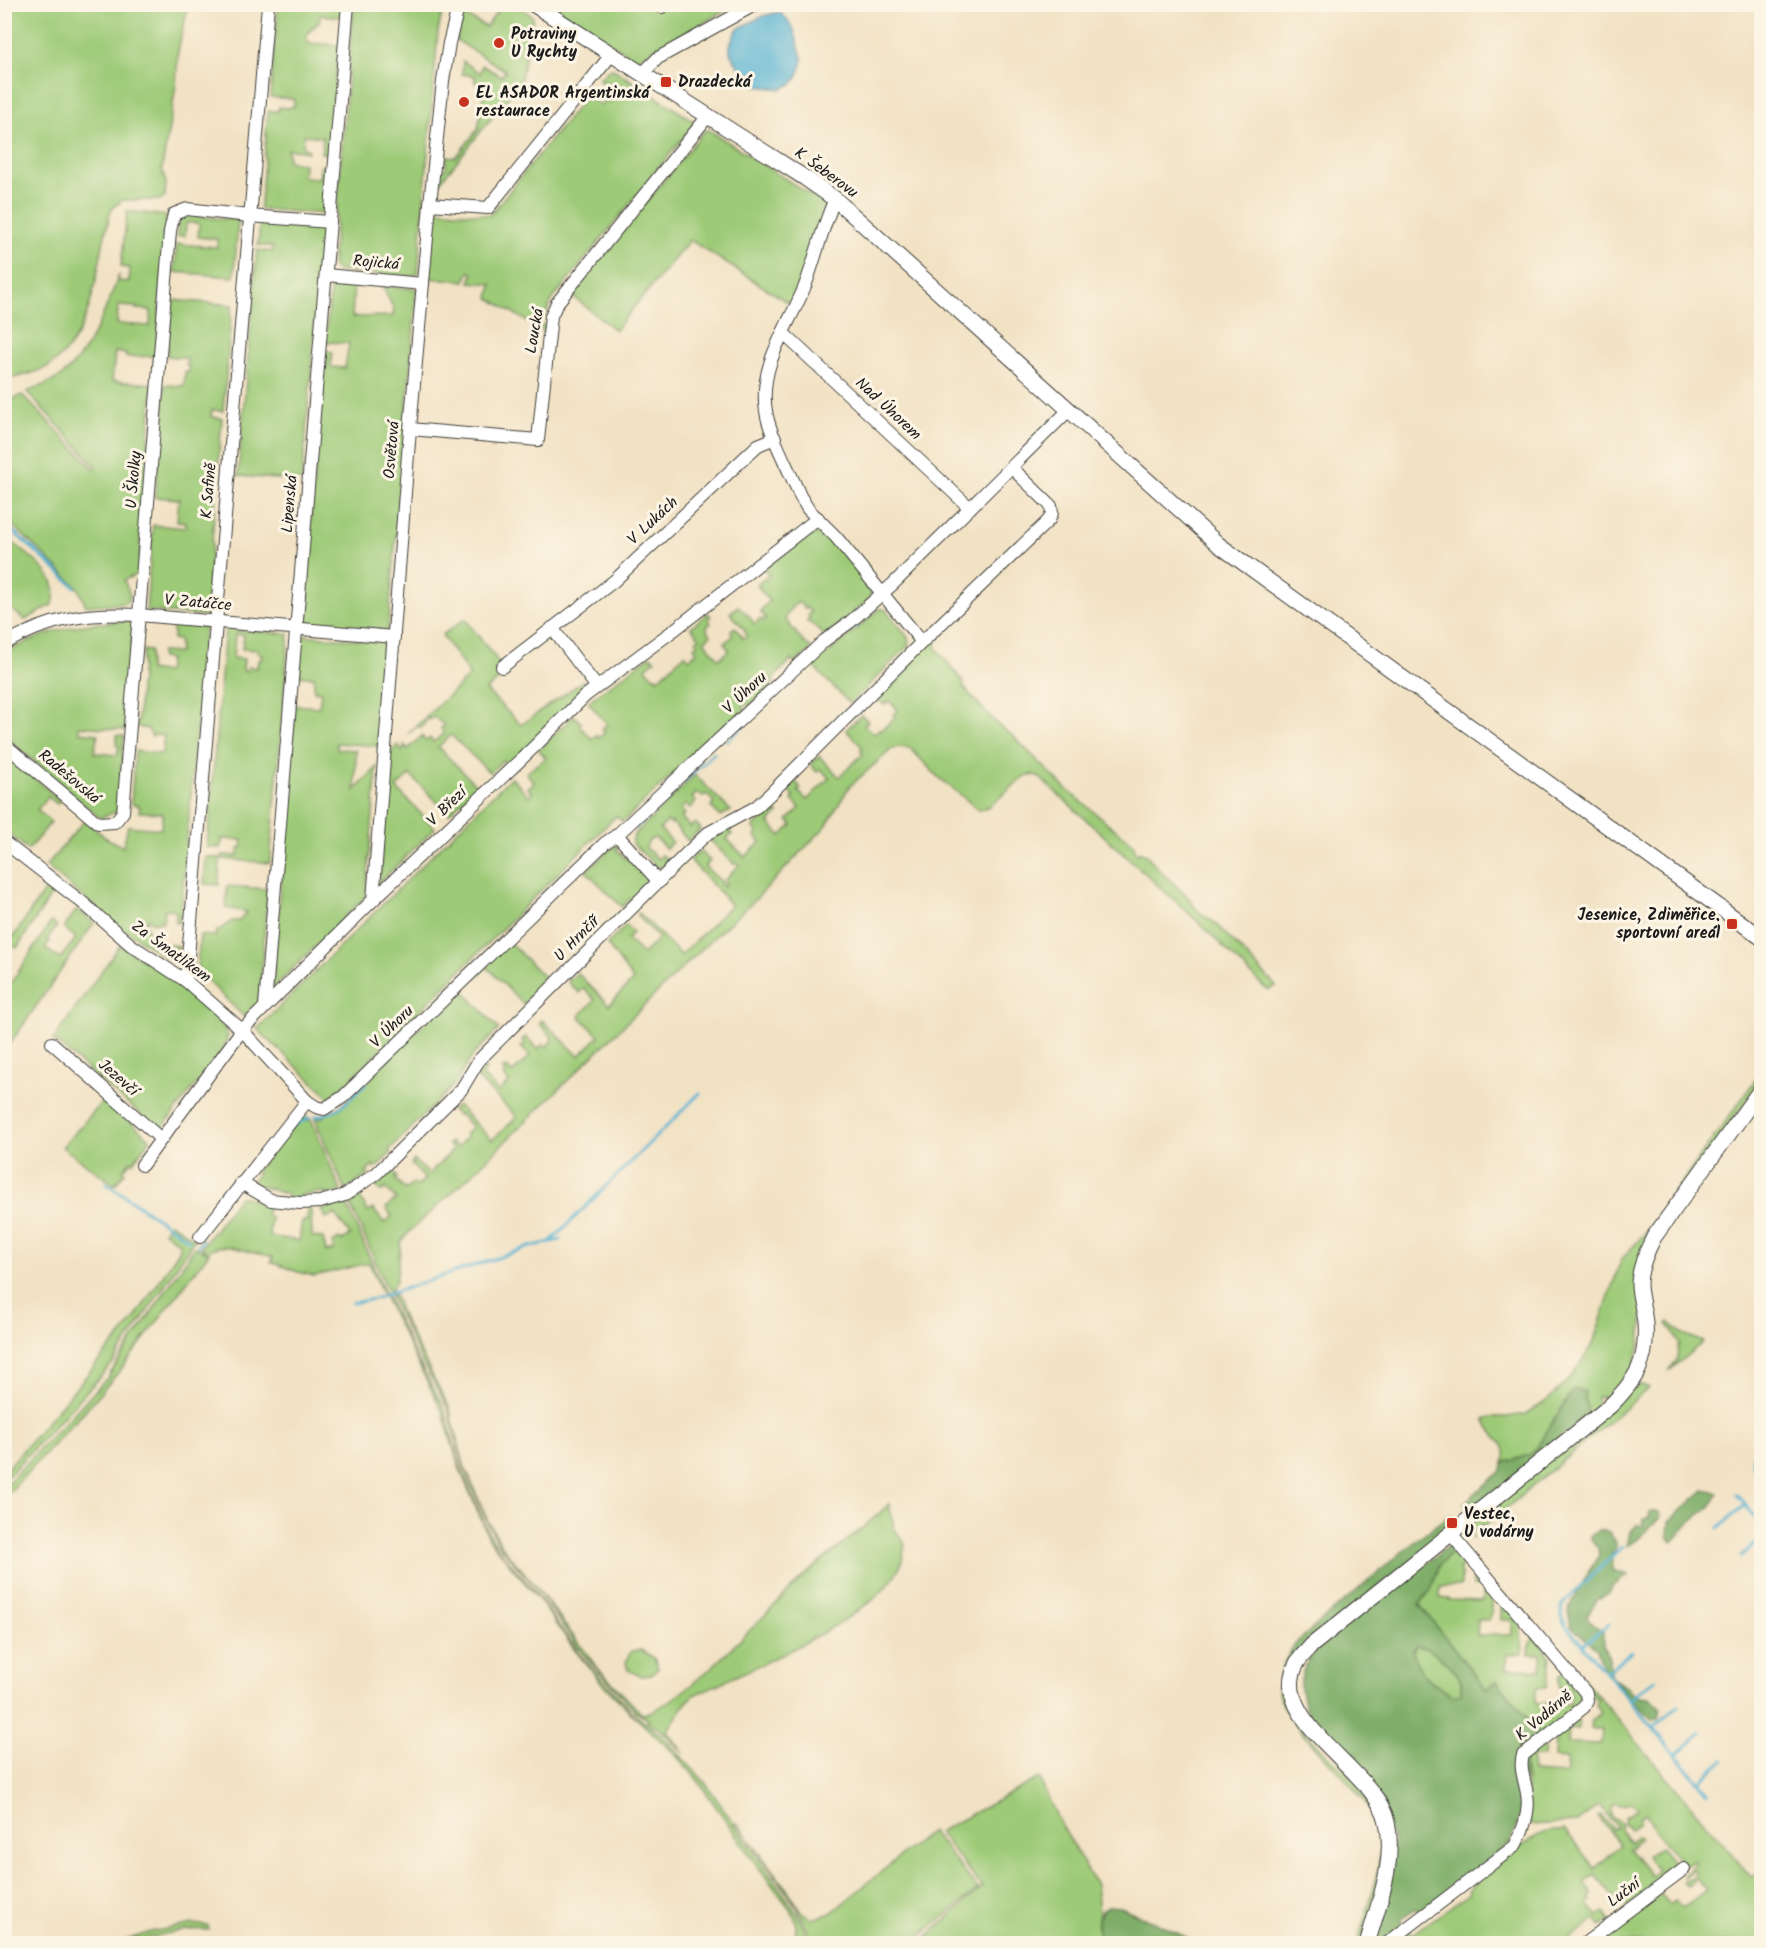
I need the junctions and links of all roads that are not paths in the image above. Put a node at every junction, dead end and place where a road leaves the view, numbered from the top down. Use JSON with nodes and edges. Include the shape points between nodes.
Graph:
{"nodes":[{"id":1,"x":268,"y":4,"type":"edge"},
{"id":2,"x":348,"y":4,"type":"edge"},
{"id":3,"x":459,"y":4,"type":"edge"},
{"id":4,"x":533,"y":4,"type":"edge"},
{"id":5,"x":756,"y":4,"type":"edge"},
{"id":6,"x":550,"y":9,"type":"edge"},
{"id":7,"x":611,"y":55,"type":"junction"},
{"id":8,"x":642,"y":74,"type":"junction"},
{"id":9,"x":708,"y":116,"type":"junction"},
{"id":10,"x":835,"y":199,"type":"junction"},
{"id":11,"x":430,"y":204,"type":"junction"},
{"id":12,"x":249,"y":216,"type":"junction"},
{"id":13,"x":330,"y":222,"type":"junction"},
{"id":14,"x":326,"y":275,"type":"junction"},
{"id":15,"x":423,"y":284,"type":"junction"},
{"id":16,"x":783,"y":333,"type":"junction"},
{"id":17,"x":1068,"y":411,"type":"junction"},
{"id":18,"x":410,"y":429,"type":"junction"},
{"id":19,"x":775,"y":438,"type":"junction"},
{"id":20,"x":1011,"y":467,"type":"junction"},
{"id":21,"x":970,"y":508,"type":"junction"},
{"id":22,"x":818,"y":518,"type":"junction"},
{"id":23,"x":882,"y":593,"type":"junction"},
{"id":24,"x":140,"y":615,"type":"junction"},
{"id":25,"x":215,"y":621,"type":"junction"},
{"id":26,"x":296,"y":627,"type":"junction"},
{"id":27,"x":552,"y":628,"type":"junction"},
{"id":28,"x":393,"y":637,"type":"junction"},
{"id":29,"x":922,"y":642,"type":"junction"},
{"id":30,"x":4,"y":644,"type":"edge"},
{"id":31,"x":502,"y":667,"type":"dead end"},
{"id":32,"x":596,"y":686,"type":"junction"},
{"id":33,"x":4,"y":744,"type":"edge"},
{"id":34,"x":115,"y":822,"type":"joint"},
{"id":35,"x":617,"y":836,"type":"junction"},
{"id":36,"x":4,"y":842,"type":"edge"},
{"id":37,"x":659,"y":882,"type":"junction"},
{"id":38,"x":373,"y":900,"type":"junction"},
{"id":39,"x":1761,"y":938,"type":"edge"},
{"id":40,"x":186,"y":981,"type":"junction"},
{"id":41,"x":265,"y":1006,"type":"junction"},
{"id":42,"x":242,"y":1030,"type":"junction"},
{"id":43,"x":52,"y":1043,"type":"dead end"},
{"id":44,"x":1761,"y":1088,"type":"edge"},
{"id":45,"x":307,"y":1101,"type":"junction"},
{"id":46,"x":161,"y":1139,"type":"junction"},
{"id":47,"x":142,"y":1165,"type":"dead end"},
{"id":48,"x":241,"y":1183,"type":"junction"},
{"id":49,"x":200,"y":1237,"type":"dead end"},
{"id":50,"x":1450,"y":1533,"type":"junction"},
{"id":51,"x":1684,"y":1869,"type":"dead end"},
{"id":52,"x":1367,"y":1944,"type":"edge"},
{"id":53,"x":1386,"y":1944,"type":"edge"},
{"id":54,"x":1584,"y":1944,"type":"edge"}],
"edges":[{"from":1,"to":12,"type":"street","name":"K Safině"},
{"from":2,"to":13,"type":"street","name":"Lipenská"},
{"from":3,"to":11,"type":"street","name":"Osvětová","via":[[443,81]]},
{"from":4,"to":6,"type":"street","name":"K Šeberovu"},
{"from":5,"to":8,"type":"street","via":[[658,58]]},
{"from":6,"to":7,"type":"street","name":"K Šeberovu"},
{"from":7,"to":8,"type":"street","name":"K Šeberovu"},
{"from":7,"to":11,"type":"street","via":[[488,208]]},
{"from":8,"to":9,"type":"street","name":"K Šeberovu"},
{"from":9,"to":10,"type":"street","name":"K Šeberovu"},
{"from":9,"to":18,"type":"street","name":"Loucká","via":[[557,303],[551,316],[538,440]]},
{"from":10,"to":16,"type":"street","via":[[805,286]]},
{"from":10,"to":17,"type":"street","name":"K Šeberovu"},
{"from":11,"to":15,"type":"street","name":"Osvětová"},
{"from":12,"to":13,"type":"street"},
{"from":12,"to":24,"type":"street","name":"U Školky","via":[[187,209],[174,214]]},
{"from":12,"to":25,"type":"street","name":"K Safině"},
{"from":13,"to":14,"type":"street","name":"Lipenská"},
{"from":14,"to":15,"type":"street","name":"Rojická"},
{"from":14,"to":26,"type":"street","name":"Lipenská"},
{"from":15,"to":18,"type":"street","name":"Osvětová"},
{"from":16,"to":19,"type":"street","via":[[764,394]]},
{"from":16,"to":21,"type":"street","name":"Nad Úhorem"},
{"from":17,"to":20,"type":"street","name":"V Úhoru"},
{"from":17,"to":39,"type":"street","name":"K Šeberovu","via":[[1227,551]]},
{"from":18,"to":28,"type":"street","name":"Osvětová"},
{"from":19,"to":22,"type":"street","via":[[800,496]]},
{"from":19,"to":27,"type":"street","name":"V Lukách","via":[[758,445],[614,581]]},
{"from":20,"to":21,"type":"street","name":"V Úhoru"},
{"from":20,"to":29,"type":"street","name":"U Hrnčíř","via":[[1051,506],[1052,513]]},
{"from":21,"to":23,"type":"street","name":"V Úhoru"},
{"from":22,"to":23,"type":"street"},
{"from":22,"to":32,"type":"street","name":"V Březí"},
{"from":23,"to":29,"type":"street"},
{"from":23,"to":35,"type":"street","name":"V Úhoru","via":[[824,641]]},
{"from":24,"to":25,"type":"street","name":"V Zatáčce"},
{"from":24,"to":30,"type":"street","name":"V Zatáčce","via":[[101,613],[69,618]]},
{"from":24,"to":34,"type":"street","name":"U Školky","via":[[123,812]]},
{"from":25,"to":26,"type":"street","name":"V Zatáčce"},
{"from":25,"to":40,"type":"street","name":"K Safině"},
{"from":26,"to":28,"type":"street","name":"V Zatáčce"},
{"from":26,"to":41,"type":"street","name":"Lipenská"},
{"from":27,"to":31,"type":"street","name":"V Lukách"},
{"from":27,"to":32,"type":"street"},
{"from":28,"to":38,"type":"street","name":"Osvětová"},
{"from":29,"to":37,"type":"street","name":"U Hrnčíř","via":[[756,807],[708,833]]},
{"from":32,"to":38,"type":"street","name":"V Březí"},
{"from":33,"to":34,"type":"street","name":"Radešovská","via":[[98,823]]},
{"from":35,"to":37,"type":"street"},
{"from":35,"to":45,"type":"street","name":"V Úhoru","via":[[605,843],[343,1097],[324,1109]]},
{"from":36,"to":40,"type":"street","name":"Za Šmatlíkem","via":[[131,945]]},
{"from":37,"to":48,"type":"street","name":"U Hrnčíř","via":[[479,1060],[461,1090],[359,1187],[329,1200],[300,1203],[271,1200]]},
{"from":38,"to":41,"type":"street","name":"V Březí"},
{"from":40,"to":42,"type":"street","name":"Za Šmatlíkem"},
{"from":41,"to":42,"type":"street","name":"V Březí"},
{"from":42,"to":45,"type":"street","name":"Za Šmatlíkem"},
{"from":42,"to":46,"type":"street","name":"V Březí"},
{"from":43,"to":46,"type":"street","name":"Jezevčí"},
{"from":44,"to":50,"type":"street","via":[[1654,1237],[1646,1254],[1639,1286],[1645,1344],[1641,1364],[1630,1385],[1610,1406]]},
{"from":45,"to":48,"type":"street"},
{"from":46,"to":47,"type":"street","name":"V Březí"},
{"from":48,"to":49,"type":"street"},
{"from":50,"to":52,"type":"street","via":[[1312,1645],[1292,1678],[1297,1708],[1368,1786],[1387,1820],[1390,1854]]},
{"from":50,"to":53,"type":"street","name":"K Vodárně","via":[[1586,1693],[1587,1701],[1523,1755],[1522,1772],[1528,1796],[1521,1835],[1515,1846]]},
{"from":51,"to":54,"type":"street","name":"Luční"}]}
